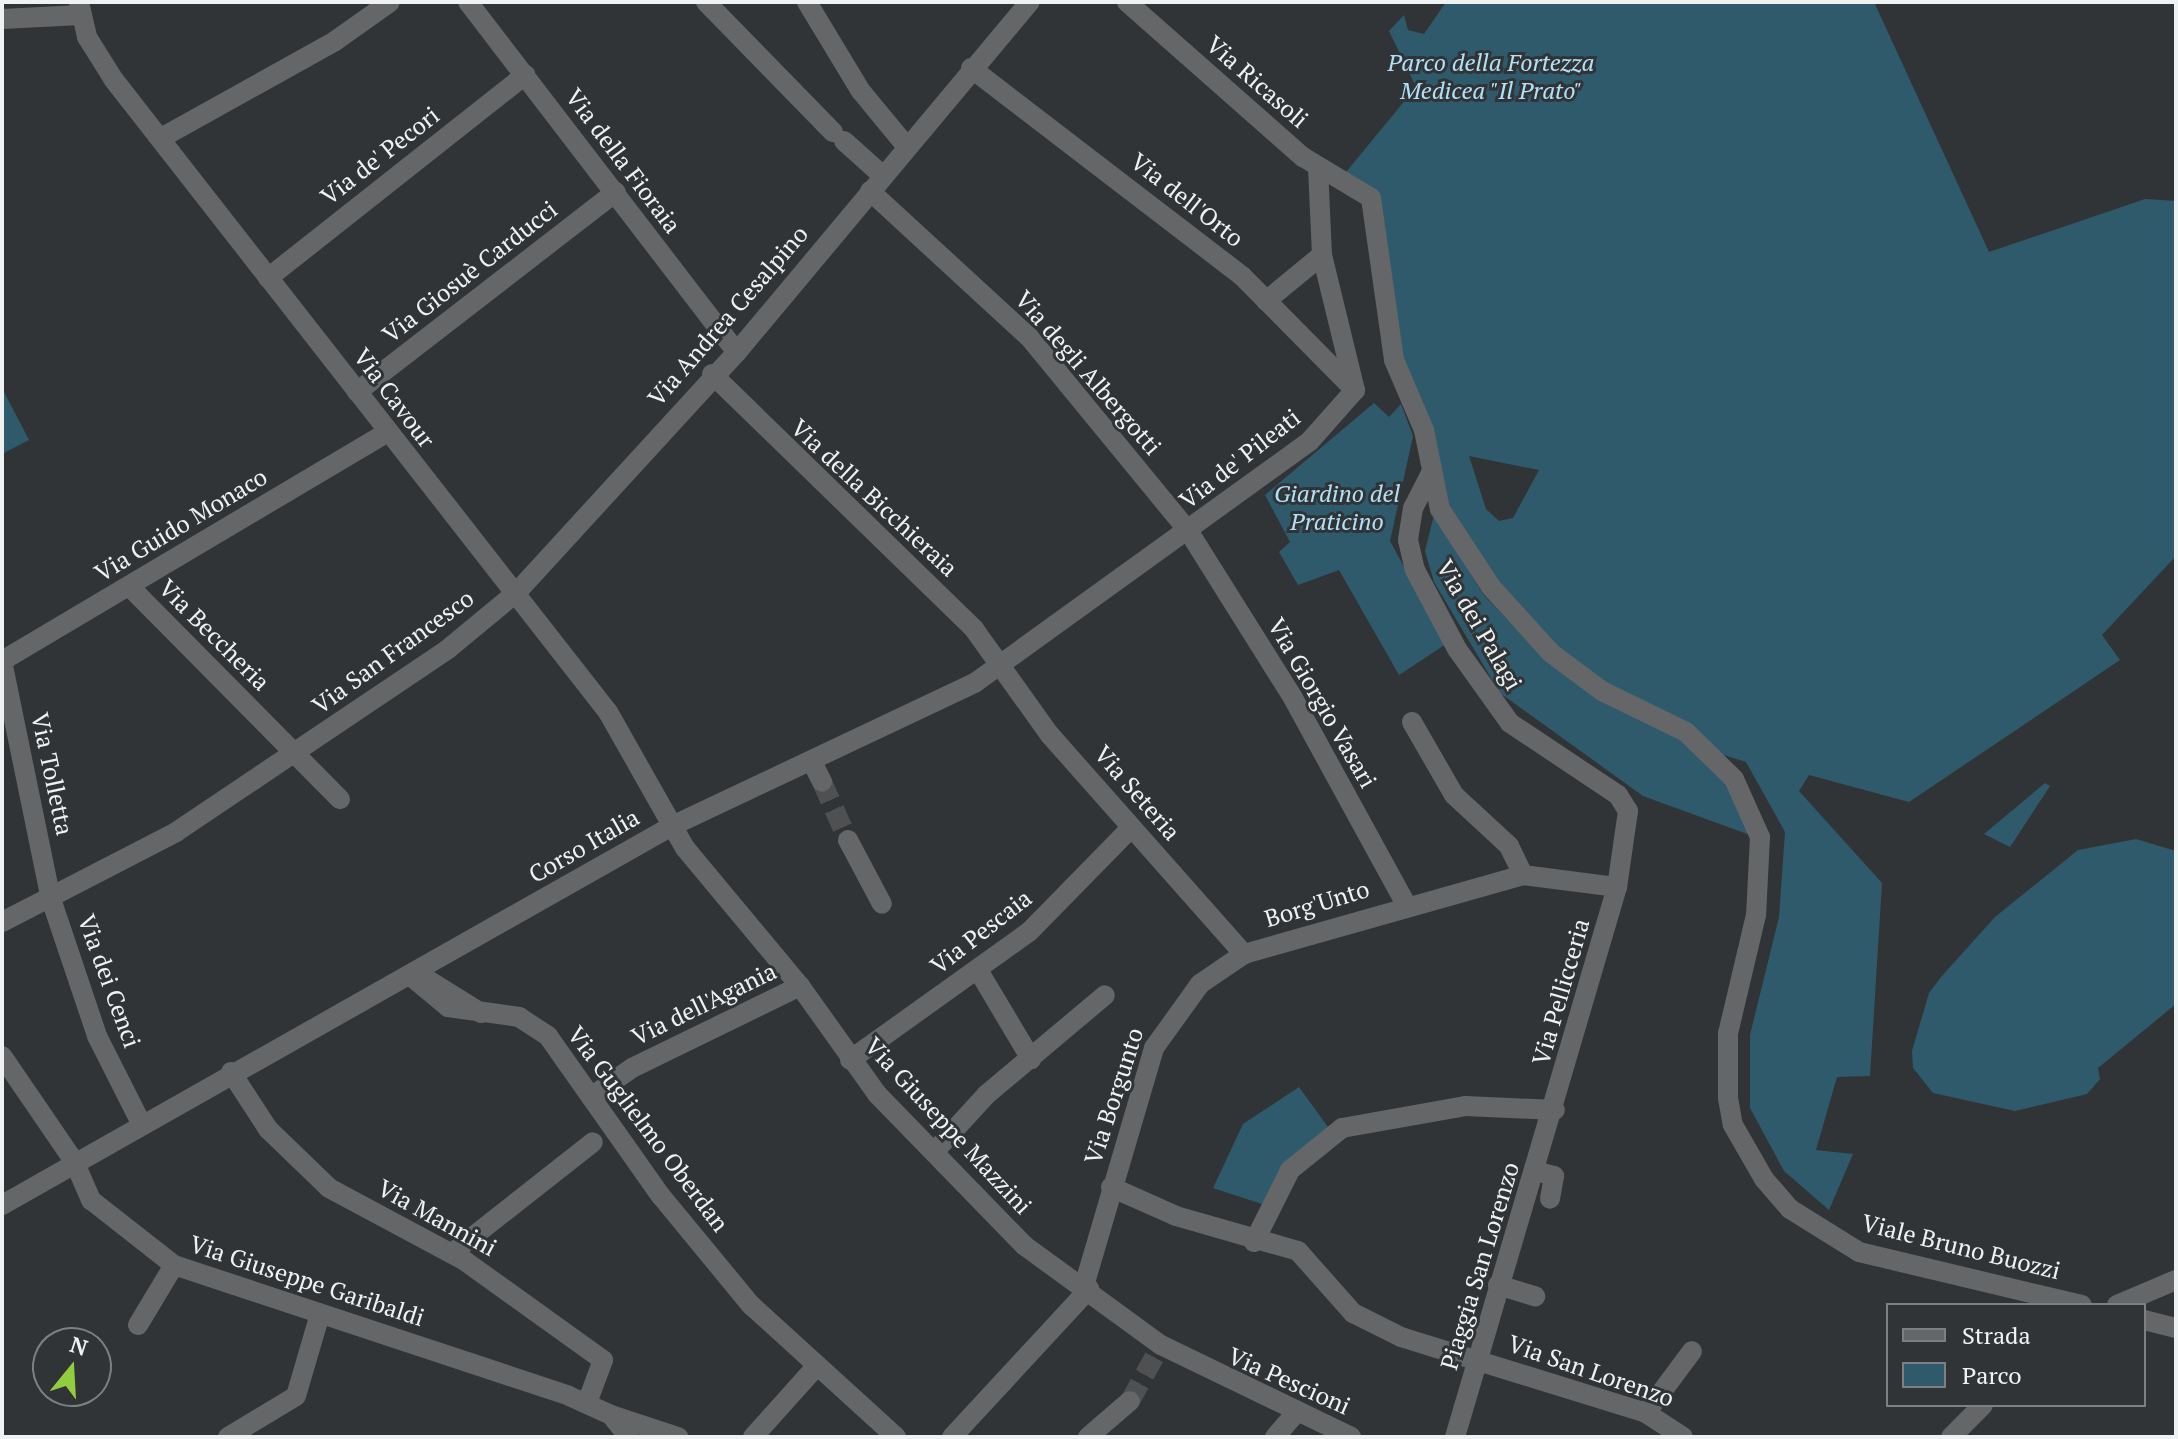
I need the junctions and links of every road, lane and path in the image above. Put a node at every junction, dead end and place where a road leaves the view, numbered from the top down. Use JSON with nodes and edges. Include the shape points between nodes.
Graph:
{"nodes":[{"id":1,"x":390,"y":2,"type":"edge"},
{"id":2,"x":468,"y":2,"type":"edge"},
{"id":3,"x":706,"y":2,"type":"edge"},
{"id":4,"x":807,"y":2,"type":"edge"},
{"id":5,"x":1030,"y":2,"type":"edge"},
{"id":6,"x":1127,"y":2,"type":"edge"},
{"id":7,"x":79,"y":9,"type":"edge"},
{"id":8,"x":2,"y":19,"type":"edge"},
{"id":9,"x":971,"y":68,"type":"junction"},
{"id":10,"x":525,"y":75,"type":"junction"},
{"id":11,"x":161,"y":138,"type":"junction"},
{"id":12,"x":907,"y":147,"type":"junction"},
{"id":13,"x":1318,"y":167,"type":"junction"},
{"id":14,"x":876,"y":184,"type":"junction"},
{"id":15,"x":616,"y":192,"type":"junction"},
{"id":16,"x":1322,"y":255,"type":"junction"},
{"id":17,"x":268,"y":278,"type":"junction"},
{"id":18,"x":1266,"y":301,"type":"junction"},
{"id":19,"x":737,"y":352,"type":"junction"},
{"id":20,"x":712,"y":374,"type":"junction"},
{"id":21,"x":1355,"y":390,"type":"junction"},
{"id":22,"x":357,"y":392,"type":"junction"},
{"id":23,"x":386,"y":433,"type":"junction"},
{"id":24,"x":1431,"y":473,"type":"junction"},
{"id":25,"x":1189,"y":532,"type":"junction"},
{"id":26,"x":129,"y":586,"type":"junction"},
{"id":27,"x":517,"y":592,"type":"junction"},
{"id":28,"x":2,"y":661,"type":"edge"},
{"id":29,"x":995,"y":662,"type":"junction"},
{"id":30,"x":1412,"y":722,"type":"dead end"},
{"id":31,"x":298,"y":751,"type":"junction"},
{"id":32,"x":812,"y":762,"type":"junction"},
{"id":33,"x":822,"y":782,"type":"tunnel mouth"},
{"id":34,"x":340,"y":799,"type":"dead end"},
{"id":35,"x":672,"y":826,"type":"junction"},
{"id":36,"x":1131,"y":828,"type":"junction"},
{"id":37,"x":848,"y":840,"type":"tunnel mouth"},
{"id":38,"x":1523,"y":875,"type":"junction"},
{"id":39,"x":1617,"y":887,"type":"junction"},
{"id":40,"x":51,"y":899,"type":"junction"},
{"id":41,"x":882,"y":904,"type":"dead end"},
{"id":42,"x":1406,"y":904,"type":"junction"},
{"id":43,"x":2,"y":922,"type":"edge"},
{"id":44,"x":1244,"y":954,"type":"junction"},
{"id":45,"x":978,"y":970,"type":"junction"},
{"id":46,"x":415,"y":976,"type":"junction"},
{"id":47,"x":800,"y":986,"type":"junction"},
{"id":48,"x":1105,"y":995,"type":"dead end"},
{"id":49,"x":2,"y":1056,"type":"edge"},
{"id":50,"x":1031,"y":1059,"type":"junction"},
{"id":51,"x":850,"y":1060,"type":"junction"},
{"id":52,"x":231,"y":1072,"type":"junction"},
{"id":53,"x":591,"y":1097,"type":"junction"},
{"id":54,"x":1555,"y":1110,"type":"junction"},
{"id":55,"x":141,"y":1123,"type":"junction"},
{"id":56,"x":604,"y":1134,"type":"junction"},
{"id":57,"x":934,"y":1152,"type":"junction"},
{"id":58,"x":74,"y":1161,"type":"junction"},
{"id":59,"x":1536,"y":1171,"type":"junction"},
{"id":60,"x":1111,"y":1187,"type":"junction"},
{"id":61,"x":1550,"y":1199,"type":"dead end"},
{"id":62,"x":2,"y":1205,"type":"edge"},
{"id":63,"x":1254,"y":1242,"type":"junction"},
{"id":64,"x":452,"y":1253,"type":"junction"},
{"id":65,"x":174,"y":1265,"type":"junction"},
{"id":66,"x":2176,"y":1280,"type":"edge"},
{"id":67,"x":1498,"y":1285,"type":"junction"},
{"id":68,"x":1087,"y":1288,"type":"junction"},
{"id":69,"x":1535,"y":1296,"type":"dead end"},
{"id":70,"x":2074,"y":1303,"type":"edge"},
{"id":71,"x":2122,"y":1303,"type":"edge"},
{"id":72,"x":320,"y":1314,"type":"junction"},
{"id":73,"x":2146,"y":1320,"type":"edge"},
{"id":74,"x":138,"y":1325,"type":"dead end"},
{"id":75,"x":2176,"y":1328,"type":"edge"},
{"id":76,"x":1692,"y":1351,"type":"dead end"},
{"id":77,"x":1478,"y":1360,"type":"junction"},
{"id":78,"x":815,"y":1368,"type":"junction"},
{"id":79,"x":1206,"y":1371,"type":"joint"},
{"id":80,"x":1130,"y":1401,"type":"tunnel mouth"},
{"id":81,"x":587,"y":1403,"type":"junction"},
{"id":82,"x":1981,"y":1407,"type":"edge"},
{"id":83,"x":1646,"y":1413,"type":"junction"},
{"id":84,"x":611,"y":1415,"type":"junction"},
{"id":85,"x":1294,"y":1415,"type":"junction"},
{"id":86,"x":228,"y":1437,"type":"edge"},
{"id":87,"x":629,"y":1437,"type":"edge"},
{"id":88,"x":678,"y":1437,"type":"edge"},
{"id":89,"x":753,"y":1437,"type":"edge"},
{"id":90,"x":896,"y":1437,"type":"edge"},
{"id":91,"x":952,"y":1437,"type":"edge"},
{"id":92,"x":1088,"y":1437,"type":"edge"},
{"id":93,"x":1275,"y":1437,"type":"edge"},
{"id":94,"x":1351,"y":1437,"type":"edge"},
{"id":95,"x":1455,"y":1437,"type":"edge"},
{"id":96,"x":1683,"y":1437,"type":"edge"},
{"id":97,"x":1951,"y":1437,"type":"edge"}],
"edges":[{"from":1,"to":11,"type":"street","via":[[335,41]]},
{"from":2,"to":10,"type":"street","name":"Via della Fioraia"},
{"from":3,"to":14,"type":"street","name":"Via degli Albergotti","via":[[839,137]]},
{"from":4,"to":12,"type":"street","via":[[860,90]]},
{"from":5,"to":9,"type":"street","name":"Via Andrea Cesalpino"},
{"from":6,"to":13,"type":"street","name":"Via Ricasoli"},
{"from":7,"to":8,"type":"street"},
{"from":7,"to":11,"type":"street","name":"Via Cavour","via":[[114,80]]},
{"from":9,"to":12,"type":"street","name":"Via Andrea Cesalpino"},
{"from":9,"to":18,"type":"street","name":"Via dell'Orto"},
{"from":10,"to":15,"type":"street","name":"Via della Fioraia"},
{"from":10,"to":17,"type":"street","name":"Via de' Pecori"},
{"from":11,"to":17,"type":"street","name":"Via Cavour"},
{"from":12,"to":14,"type":"street","name":"Via Andrea Cesalpino"},
{"from":13,"to":16,"type":"street"},
{"from":13,"to":24,"type":"street","name":"Viale Bruno Buozzi","via":[[1358,185],[1377,213],[1394,360],[1424,430]]},
{"from":14,"to":19,"type":"street","name":"Via Andrea Cesalpino"},
{"from":14,"to":25,"type":"street","name":"Via degli Albergotti","via":[[1029,337]]},
{"from":15,"to":19,"type":"street","name":"Via della Fioraia"},
{"from":15,"to":22,"type":"street","name":"Via Giosuè Carducci"},
{"from":16,"to":18,"type":"street"},
{"from":16,"to":21,"type":"street"},
{"from":17,"to":22,"type":"street","name":"Via Cavour"},
{"from":18,"to":21,"type":"street","name":"Via dell'Orto"},
{"from":19,"to":20,"type":"street","name":"Via Andrea Cesalpino"},
{"from":20,"to":27,"type":"street","name":"Via Andrea Cesalpino"},
{"from":20,"to":29,"type":"street","name":"Via della Bicchieraia","via":[[974,629]]},
{"from":21,"to":25,"type":"street","name":"Via de' Pileati","via":[[1309,442]]},
{"from":22,"to":23,"type":"street","name":"Via Cavour"},
{"from":23,"to":26,"type":"street","name":"Via Guido Monaco"},
{"from":23,"to":27,"type":"street","name":"Via Cavour"},
{"from":24,"to":39,"type":"street","name":"Via dei Palagi","via":[[1413,508],[1408,540],[1415,570],[1486,696],[1510,723],[1623,803],[1628,828]]},
{"from":24,"to":70,"type":"street","name":"Viale Bruno Buozzi","via":[[1455,540],[1551,653],[1602,691],[1686,732],[1734,779],[1760,837],[1756,915],[1728,1033],[1728,1098],[1733,1125],[1764,1179],[1790,1209],[1859,1252]]},
{"from":25,"to":29,"type":"street","name":"Corso Italia"},
{"from":25,"to":42,"type":"street","name":"Via Giorgio Vasari","via":[[1293,698]]},
{"from":26,"to":28,"type":"street","name":"Via Guido Monaco"},
{"from":26,"to":31,"type":"street","name":"Via Beccheria"},
{"from":27,"to":31,"type":"street","name":"Via San Francesco"},
{"from":27,"to":35,"type":"street","name":"Via Cavour","via":[[608,712]]},
{"from":28,"to":40,"type":"street","name":"Via Tolletta"},
{"from":29,"to":32,"type":"street","name":"Corso Italia","via":[[976,682]]},
{"from":29,"to":36,"type":"street","name":"Via Seteria"},
{"from":30,"to":38,"type":"street","via":[[1454,795],[1509,846]]},
{"from":31,"to":34,"type":"street","name":"Via Beccheria"},
{"from":31,"to":40,"type":"street","name":"Via San Francesco","via":[[176,832]]},
{"from":32,"to":33,"type":"street"},
{"from":32,"to":35,"type":"street","name":"Corso Italia"},
{"from":35,"to":46,"type":"street","name":"Corso Italia"},
{"from":35,"to":47,"type":"street","name":"Via Giuseppe Mazzini","via":[[705,877]]},
{"from":36,"to":44,"type":"street","name":"Via Seteria"},
{"from":36,"to":45,"type":"street","name":"Via Pescaia","via":[[1029,932]]},
{"from":37,"to":41,"type":"street"},
{"from":38,"to":39,"type":"street"},
{"from":38,"to":42,"type":"street","name":"Borg'Unto"},
{"from":39,"to":54,"type":"street","name":"Via Pellicceria"},
{"from":40,"to":43,"type":"street","name":"Via San Francesco"},
{"from":40,"to":55,"type":"street","name":"Via dei Cenci","via":[[97,1036]]},
{"from":42,"to":44,"type":"street","name":"Borg'Unto"},
{"from":44,"to":60,"type":"street","name":"Via Borgunto","via":[[1200,984],[1164,1026]]},
{"from":45,"to":50,"type":"street"},
{"from":45,"to":51,"type":"street","name":"Via Pescaia"},
{"from":46,"to":52,"type":"street","name":"Corso Italia"},
{"from":46,"to":53,"type":"street","name":"Via Guglielmo Oberdan","via":[[448,1007],[519,1017],[548,1036]]},
{"from":47,"to":51,"type":"street","name":"Via Giuseppe Mazzini"},
{"from":47,"to":53,"type":"street","name":"Via dell'Agania","via":[[632,1068]]},
{"from":48,"to":50,"type":"street"},
{"from":49,"to":58,"type":"street","name":"Via Giuseppe Garibaldi"},
{"from":50,"to":57,"type":"street","via":[[986,1095]]},
{"from":51,"to":57,"type":"street","name":"Via Giuseppe Mazzini"},
{"from":52,"to":55,"type":"street","name":"Corso Italia"},
{"from":52,"to":64,"type":"street","name":"Via Mannini","via":[[268,1129],[329,1188]]},
{"from":53,"to":56,"type":"street","name":"Via Guglielmo Oberdan"},
{"from":54,"to":59,"type":"street","name":"Piaggia San Lorenzo"},
{"from":54,"to":63,"type":"street","via":[[1465,1106],[1342,1128],[1290,1170]]},
{"from":55,"to":58,"type":"street","name":"Corso Italia"},
{"from":56,"to":64,"type":"street"},
{"from":56,"to":78,"type":"street","name":"Via Guglielmo Oberdan","via":[[751,1305]]},
{"from":57,"to":68,"type":"street","name":"Via Giuseppe Mazzini","via":[[1025,1246]]},
{"from":58,"to":62,"type":"street","name":"Corso Italia"},
{"from":58,"to":65,"type":"street","name":"Via Giuseppe Garibaldi","via":[[91,1200],[112,1223]]},
{"from":59,"to":61,"type":"street","via":[[1554,1176]]},
{"from":59,"to":67,"type":"street","name":"Piaggia San Lorenzo"},
{"from":60,"to":63,"type":"street","name":"Via San Lorenzo"},
{"from":60,"to":68,"type":"street","name":"Via Borgunto"},
{"from":63,"to":77,"type":"street","name":"Via San Lorenzo","via":[[1298,1251],[1353,1313],[1401,1337]]},
{"from":64,"to":81,"type":"street","name":"Via Mannini","via":[[603,1360]]},
{"from":65,"to":72,"type":"street","name":"Via Giuseppe Garibaldi"},
{"from":65,"to":74,"type":"street"},
{"from":66,"to":71,"type":"street"},
{"from":67,"to":69,"type":"street"},
{"from":67,"to":77,"type":"street","name":"Piaggia San Lorenzo"},
{"from":68,"to":79,"type":"street","name":"Via Giuseppe Mazzini"},
{"from":68,"to":91,"type":"street"},
{"from":72,"to":81,"type":"street","name":"Via Giuseppe Garibaldi"},
{"from":72,"to":86,"type":"street","via":[[296,1396]]},
{"from":73,"to":75,"type":"street"},
{"from":76,"to":83,"type":"street"},
{"from":77,"to":83,"type":"street","name":"Via San Lorenzo"},
{"from":77,"to":95,"type":"street","name":"Piaggia San Lorenzo"},
{"from":78,"to":89,"type":"street"},
{"from":78,"to":90,"type":"street","name":"Via Guglielmo Oberdan"},
{"from":79,"to":85,"type":"street","name":"Via Pescioni"},
{"from":80,"to":92,"type":"street"},
{"from":81,"to":84,"type":"street","name":"Via Giuseppe Garibaldi"},
{"from":82,"to":97,"type":"street"},
{"from":83,"to":96,"type":"street","name":"Via San Lorenzo"},
{"from":84,"to":87,"type":"street","name":"Via Giuseppe Garibaldi"},
{"from":84,"to":88,"type":"street"},
{"from":85,"to":93,"type":"street"},
{"from":85,"to":94,"type":"street","name":"Via Pescioni"}]}
